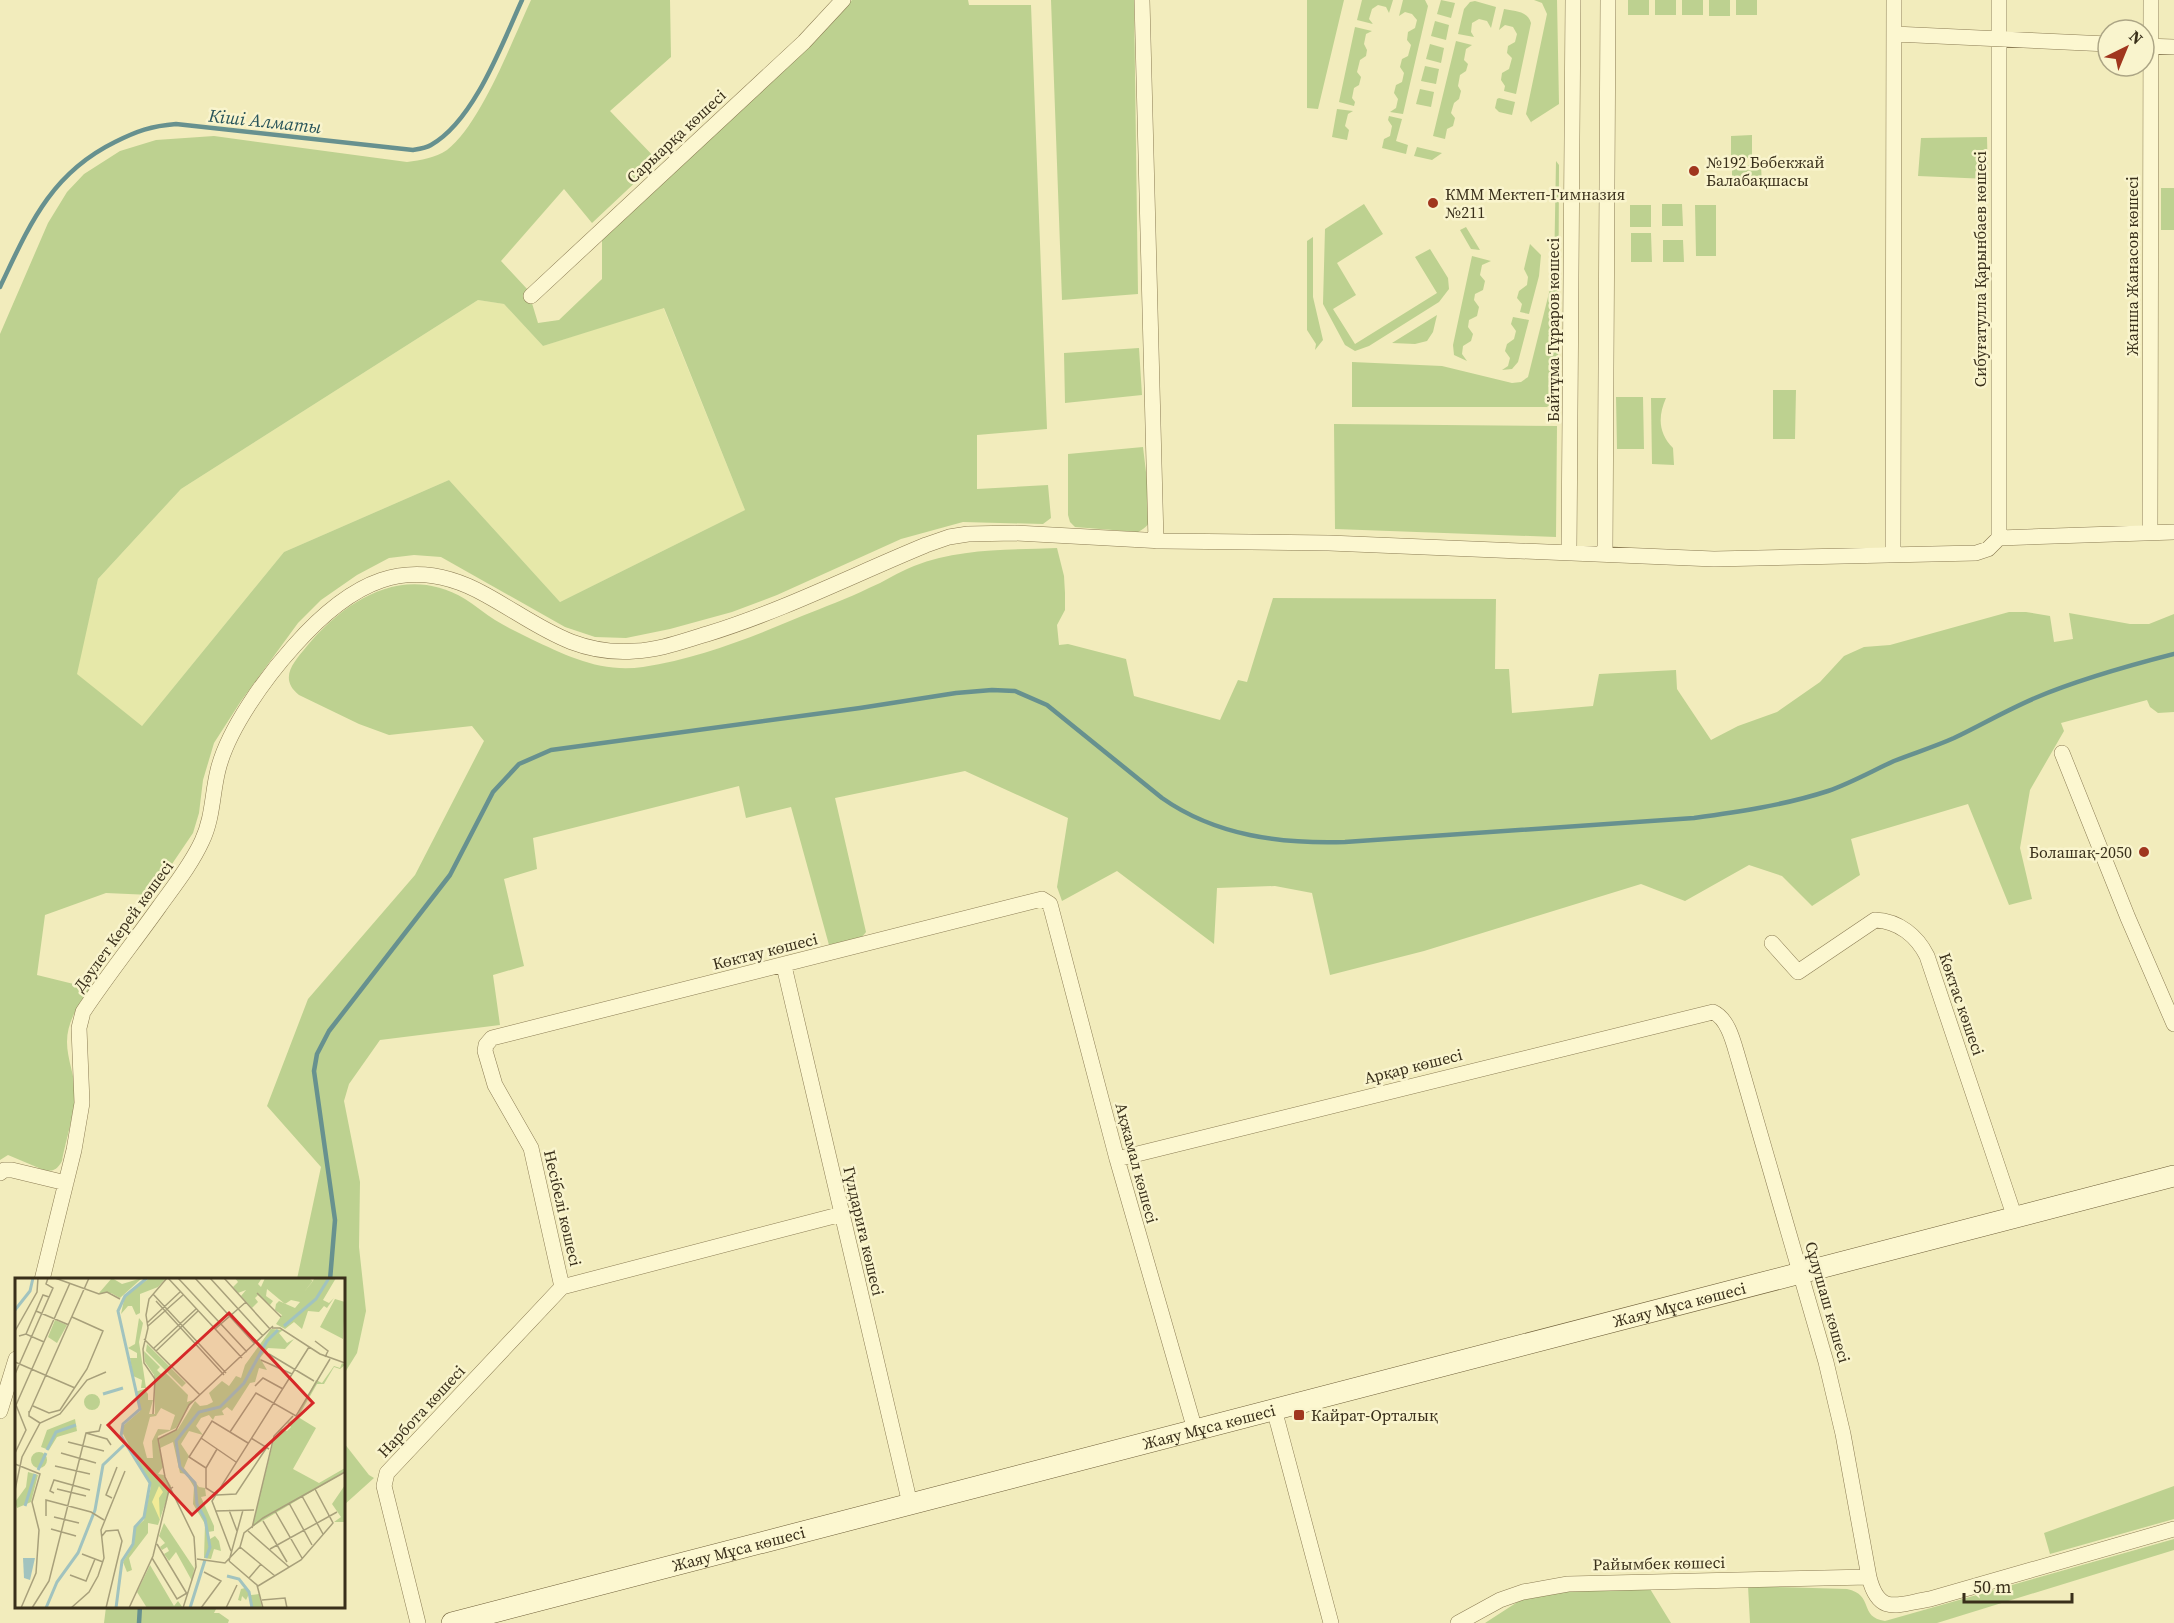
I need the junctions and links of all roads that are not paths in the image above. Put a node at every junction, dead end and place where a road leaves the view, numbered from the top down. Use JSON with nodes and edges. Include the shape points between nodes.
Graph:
{"nodes":[{"id":1,"x":843,"y":0,"type":"edge"},
{"id":2,"x":1142,"y":0,"type":"edge"},
{"id":3,"x":1573,"y":0,"type":"edge"},
{"id":4,"x":1608,"y":0,"type":"edge"},
{"id":5,"x":1894,"y":0,"type":"edge"},
{"id":6,"x":1999,"y":0,"type":"edge"},
{"id":7,"x":2151,"y":0,"type":"edge"},
{"id":8,"x":2149,"y":18,"type":"edge"},
{"id":9,"x":1894,"y":33,"type":"junction"},
{"id":10,"x":1999,"y":38,"type":"junction"},
{"id":11,"x":2096,"y":43,"type":"edge"},
{"id":12,"x":2156,"y":46,"type":"edge"},
{"id":13,"x":2174,"y":47,"type":"edge"},
{"id":14,"x":2147,"y":78,"type":"edge"},
{"id":15,"x":531,"y":296,"type":"dead end"},
{"id":16,"x":2174,"y":532,"type":"edge"},
{"id":17,"x":2150,"y":533,"type":"junction"},
{"id":18,"x":1999,"y":538,"type":"junction"},
{"id":19,"x":1156,"y":541,"type":"junction"},
{"id":20,"x":1569,"y":552,"type":"junction"},
{"id":21,"x":1605,"y":554,"type":"junction"},
{"id":22,"x":1893,"y":555,"type":"junction"},
{"id":23,"x":2062,"y":753,"type":"dead end"},
{"id":24,"x":1050,"y":904,"type":"joint"},
{"id":25,"x":1772,"y":943,"type":"dead end"},
{"id":26,"x":784,"y":966,"type":"junction"},
{"id":27,"x":1718,"y":1014,"type":"joint"},
{"id":28,"x":2174,"y":1024,"type":"edge"},
{"id":29,"x":488,"y":1041,"type":"joint"},
{"id":30,"x":1116,"y":1159,"type":"junction"},
{"id":31,"x":0,"y":1173,"type":"edge"},
{"id":32,"x":2174,"y":1176,"type":"edge"},
{"id":33,"x":66,"y":1183,"type":"junction"},
{"id":34,"x":842,"y":1214,"type":"junction"},
{"id":35,"x":2015,"y":1218,"type":"junction"},
{"id":36,"x":1801,"y":1272,"type":"junction"},
{"id":37,"x":42,"y":1278,"type":"edge"},
{"id":38,"x":562,"y":1287,"type":"junction"},
{"id":39,"x":15,"y":1362,"type":"edge"},
{"id":40,"x":1274,"y":1409,"type":"junction"},
{"id":41,"x":0,"y":1411,"type":"edge"},
{"id":42,"x":1195,"y":1430,"type":"junction"},
{"id":43,"x":910,"y":1504,"type":"junction"},
{"id":44,"x":2174,"y":1529,"type":"edge"},
{"id":45,"x":1869,"y":1577,"type":"junction"},
{"id":46,"x":418,"y":1623,"type":"edge"},
{"id":47,"x":452,"y":1623,"type":"edge"},
{"id":48,"x":1331,"y":1623,"type":"edge"},
{"id":49,"x":1458,"y":1623,"type":"edge"}],
"edges":[{"from":1,"to":15,"type":"street","name":"Сарыарқа көшесі","via":[[804,42]]},
{"from":2,"to":19,"type":"street"},
{"from":3,"to":20,"type":"street","name":"Байтұма Тұраров көшесі"},
{"from":4,"to":21,"type":"street"},
{"from":5,"to":9,"type":"street"},
{"from":6,"to":10,"type":"street","name":"Сибуғатулла Қарынбаев көшесі"},
{"from":7,"to":8,"type":"street","name":"Жанша Жанасов көшесі"},
{"from":9,"to":10,"type":"street"},
{"from":9,"to":22,"type":"street"},
{"from":10,"to":11,"type":"street"},
{"from":10,"to":18,"type":"street","name":"Сибуғатулла Қарынбаев көшесі"},
{"from":12,"to":13,"type":"street"},
{"from":14,"to":17,"type":"street","name":"Жанша Жанасов көшесі"},
{"from":16,"to":17,"type":"street"},
{"from":17,"to":18,"type":"street"},
{"from":18,"to":22,"type":"street","name":"Дәулет Керей көшесі","via":[[1988,549],[1976,553]]},
{"from":19,"to":20,"type":"street","name":"Дәулет Керей көшесі"},
{"from":19,"to":33,"type":"street","name":"Дәулет Керей көшесі","via":[[1016,533],[949,537],[733,626],[637,651],[607,651],[570,643],[484,594],[432,574],[387,578],[364,586],[340,602],[293,647],[229,736],[217,773],[208,826],[189,866],[84,1012],[79,1028],[82,1103]]},
{"from":20,"to":21,"type":"street","name":"Дәулет Керей көшесі"},
{"from":21,"to":22,"type":"street","name":"Дәулет Керей көшесі","via":[[1714,559]]},
{"from":23,"to":28,"type":"street"},
{"from":24,"to":26,"type":"street","name":"Көктау көшесі","via":[[1042,899]]},
{"from":24,"to":30,"type":"street","name":"Ақжамал көшесі"},
{"from":25,"to":35,"type":"street","name":"Көктас көшесі","via":[[1798,972],[1875,921],[1897,926],[1922,945]]},
{"from":26,"to":29,"type":"street","name":"Көктау көшесі"},
{"from":26,"to":34,"type":"street","name":"Гүлдариға көшесі"},
{"from":27,"to":30,"type":"street","name":"Арқар көшесі","via":[[1708,1012]]},
{"from":27,"to":36,"type":"street","name":"Сұлушаш көшесі","via":[[1739,1061]]},
{"from":29,"to":38,"type":"street","name":"Несібелі көшесі","via":[[485,1051],[495,1085],[532,1154]]},
{"from":30,"to":42,"type":"street","name":"Ақжамал көшесі"},
{"from":31,"to":33,"type":"street","via":[[12,1170]]},
{"from":32,"to":35,"type":"street","name":"Жаяу Мұса көшесі"},
{"from":33,"to":37,"type":"street","name":"Дәулет Керей көшесі"},
{"from":34,"to":38,"type":"street"},
{"from":34,"to":43,"type":"street","name":"Гүлдариға көшесі"},
{"from":35,"to":36,"type":"street","name":"Жаяу Мұса көшесі"},
{"from":36,"to":40,"type":"street","name":"Жаяу Мұса көшесі"},
{"from":36,"to":45,"type":"street","name":"Сұлушаш көшесі","via":[[1843,1434]]},
{"from":38,"to":46,"type":"street","name":"Нарбота көшесі","via":[[387,1473],[384,1486]]},
{"from":39,"to":41,"type":"street"},
{"from":40,"to":42,"type":"street","name":"Жаяу Мұса көшесі"},
{"from":40,"to":48,"type":"street"},
{"from":42,"to":43,"type":"street","name":"Жаяу Мұса көшесі"},
{"from":43,"to":47,"type":"street","name":"Жаяу Мұса көшесі"},
{"from":44,"to":45,"type":"street","name":"Сұлушаш көшесі","via":[[1930,1599],[1883,1604],[1873,1593]]},
{"from":45,"to":49,"type":"street","name":"Райымбек көшесі","via":[[1568,1584],[1500,1600]]}]}
